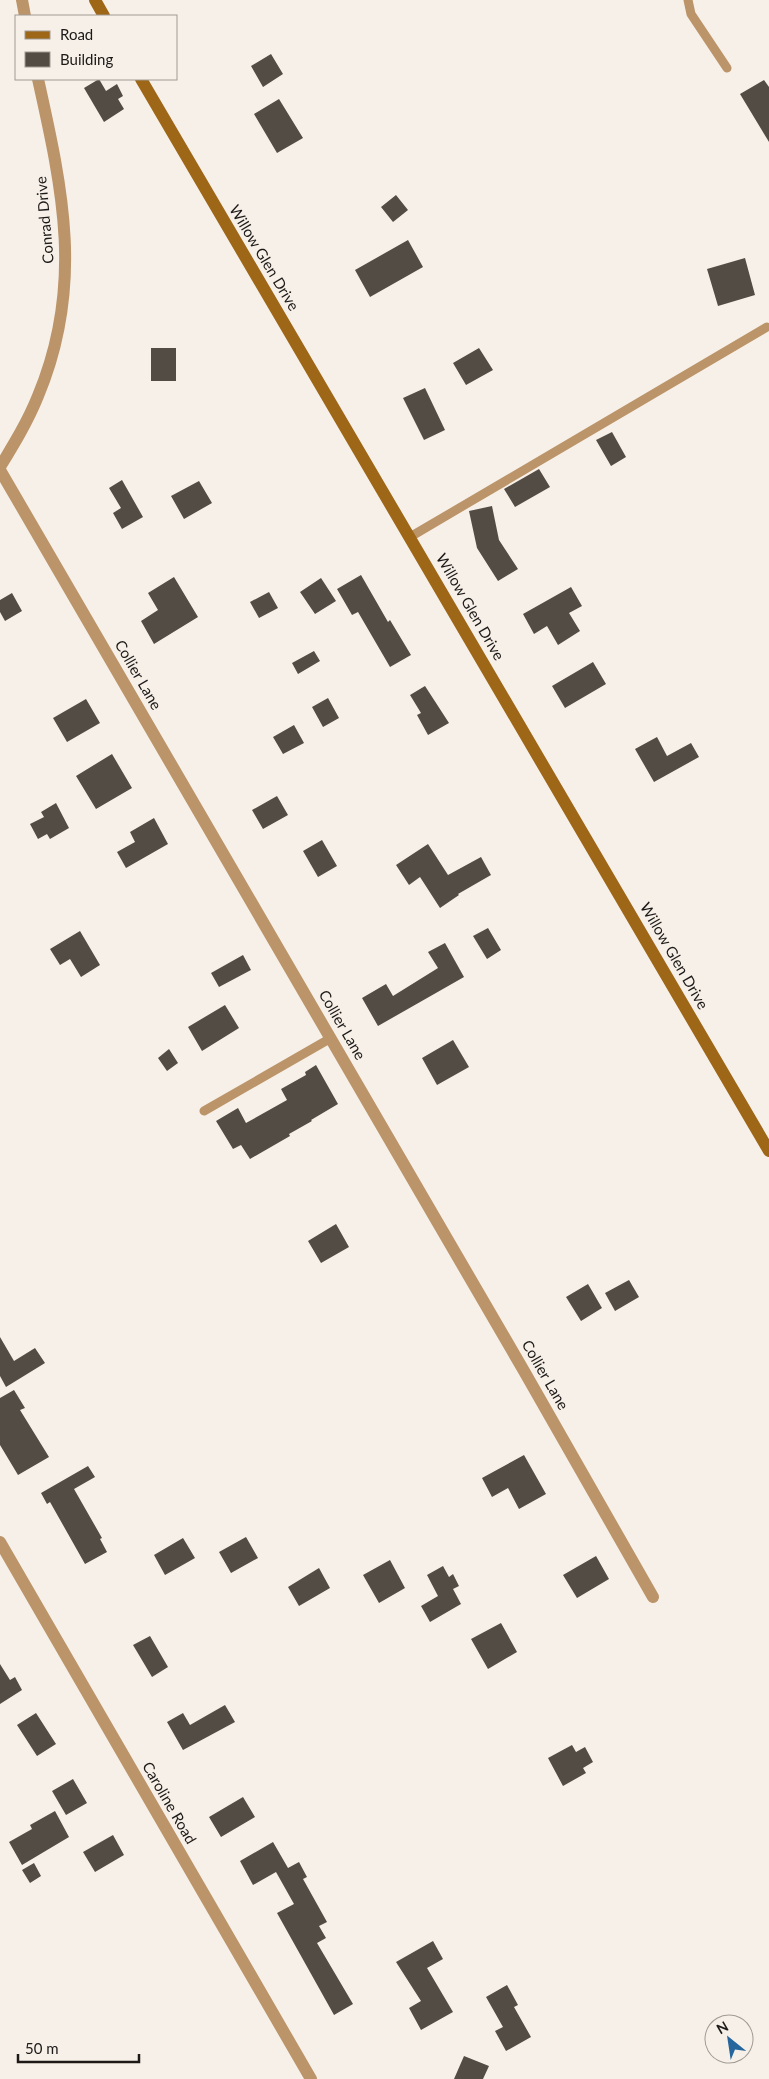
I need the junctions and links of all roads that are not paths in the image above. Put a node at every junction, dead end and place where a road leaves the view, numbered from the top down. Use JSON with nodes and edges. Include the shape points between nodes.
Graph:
{"nodes":[{"id":1,"x":22,"y":0,"type":"edge"},
{"id":2,"x":95,"y":0,"type":"edge"},
{"id":3,"x":688,"y":0,"type":"edge"},
{"id":4,"x":25,"y":15,"type":"edge"},
{"id":5,"x":103,"y":15,"type":"edge"},
{"id":6,"x":727,"y":68,"type":"dead end"},
{"id":7,"x":38,"y":80,"type":"edge"},
{"id":8,"x":142,"y":80,"type":"edge"},
{"id":9,"x":767,"y":327,"type":"dead end"},
{"id":10,"x":0,"y":468,"type":"edge"},
{"id":11,"x":410,"y":537,"type":"junction"},
{"id":12,"x":331,"y":1038,"type":"junction"},
{"id":13,"x":204,"y":1111,"type":"dead end"},
{"id":14,"x":769,"y":1151,"type":"edge"},
{"id":15,"x":0,"y":1542,"type":"edge"},
{"id":16,"x":653,"y":1597,"type":"dead end"},
{"id":17,"x":311,"y":2079,"type":"edge"}],
"edges":[{"from":1,"to":4,"type":"street"},
{"from":2,"to":5,"type":"main road"},
{"from":3,"to":6,"type":"lane","via":[[691,14]]},
{"from":7,"to":10,"type":"street","name":"Conrad Drive","via":[[62,200],[66,282],[53,357],[38,397]]},
{"from":8,"to":11,"type":"main road","name":"Willow Glen Drive"},
{"from":9,"to":11,"type":"lane"},
{"from":10,"to":12,"type":"street","name":"Collier Lane"},
{"from":11,"to":14,"type":"main road","name":"Willow Glen Drive"},
{"from":12,"to":13,"type":"lane"},
{"from":12,"to":16,"type":"street","name":"Collier Lane"},
{"from":15,"to":17,"type":"street","name":"Caroline Road"}]}
